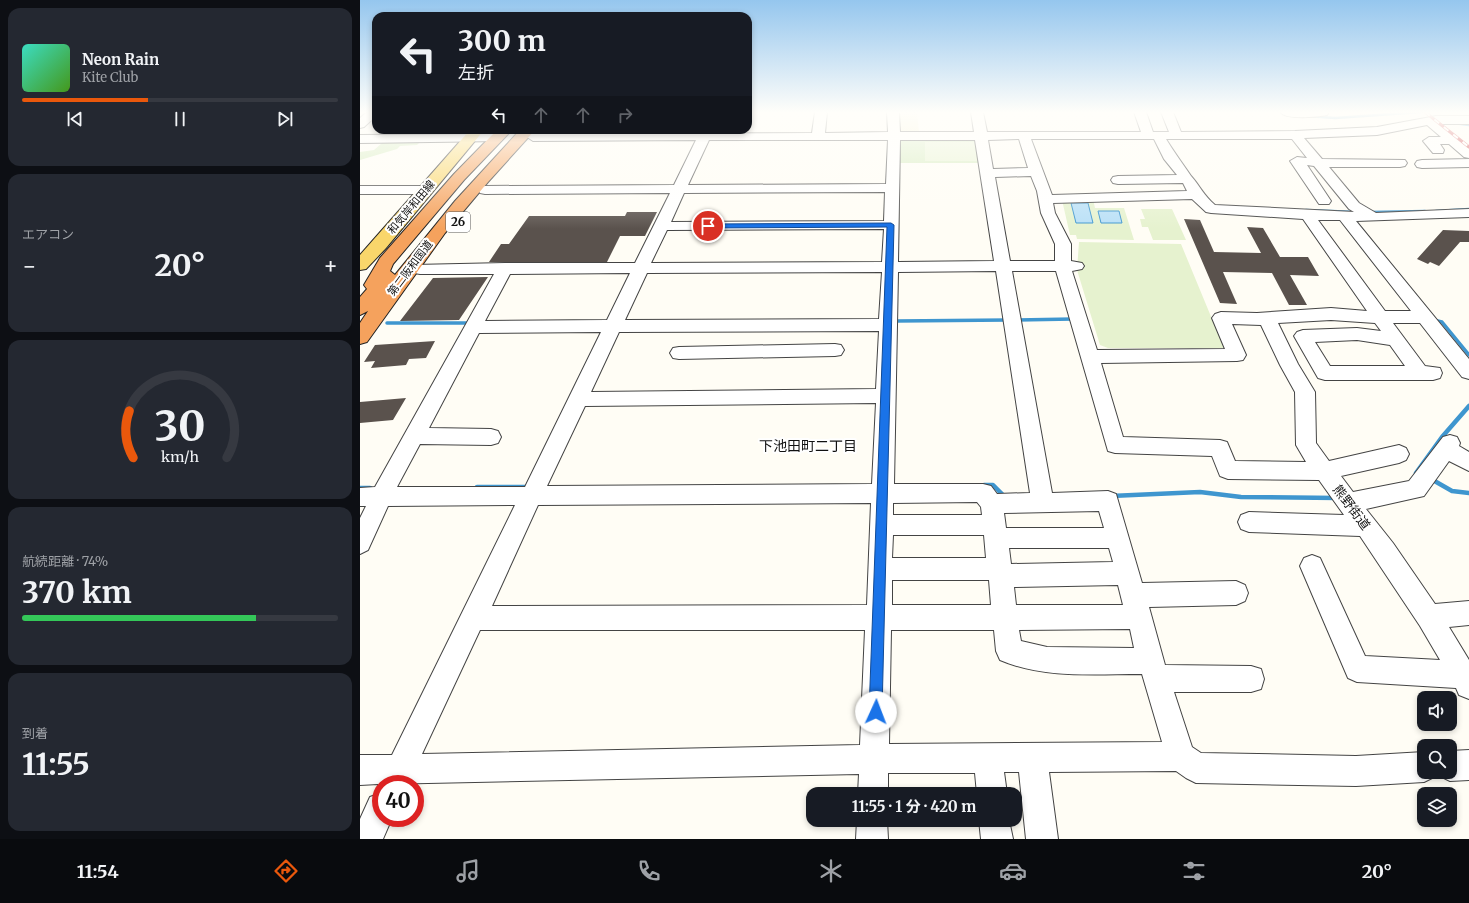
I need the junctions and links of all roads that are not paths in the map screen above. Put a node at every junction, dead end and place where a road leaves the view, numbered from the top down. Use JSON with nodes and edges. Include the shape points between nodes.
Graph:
{"nodes":[{"id":1,"x":459,"y":151,"type":"edge"},
{"id":2,"x":485,"y":151,"type":"edge"},
{"id":3,"x":499,"y":151,"type":"edge"},
{"id":4,"x":507,"y":151,"type":"edge"},
{"id":5,"x":517,"y":151,"type":"edge"},
{"id":6,"x":697,"y":151,"type":"edge"},
{"id":7,"x":893,"y":151,"type":"edge"},
{"id":8,"x":983,"y":151,"type":"edge"},
{"id":9,"x":1029,"y":151,"type":"edge"},
{"id":10,"x":1165,"y":151,"type":"edge"},
{"id":11,"x":1310,"y":151,"type":"edge"},
{"id":12,"x":1317,"y":162,"type":"junction"},
{"id":13,"x":1400,"y":163,"type":"dead end"},
{"id":14,"x":1469,"y":163,"type":"edge"},
{"id":15,"x":1422,"y":164,"type":"dead end"},
{"id":16,"x":1037,"y":172,"type":"junction"},
{"id":17,"x":987,"y":173,"type":"junction"},
{"id":18,"x":1188,"y":179,"type":"junction"},
{"id":19,"x":1118,"y":180,"type":"dead end"},
{"id":20,"x":892,"y":188,"type":"junction"},
{"id":21,"x":1100,"y":189,"type":"dead end"},
{"id":22,"x":360,"y":190,"type":"edge"},
{"id":23,"x":426,"y":190,"type":"junction"},
{"id":24,"x":485,"y":190,"type":"junction"},
{"id":25,"x":679,"y":190,"type":"junction"},
{"id":26,"x":1045,"y":195,"type":"junction"},
{"id":27,"x":1196,"y":195,"type":"junction"},
{"id":28,"x":1324,"y":201,"type":"dead end"},
{"id":29,"x":1469,"y":214,"type":"edge"},
{"id":30,"x":1307,"y":215,"type":"junction"},
{"id":31,"x":1344,"y":216,"type":"junction"},
{"id":32,"x":1373,"y":217,"type":"junction"},
{"id":33,"x":891,"y":225,"type":"junction"},
{"id":34,"x":662,"y":226,"type":"junction"},
{"id":35,"x":426,"y":237,"type":"junction"},
{"id":36,"x":360,"y":265,"type":"edge"},
{"id":37,"x":1003,"y":266,"type":"junction"},
{"id":38,"x":1069,"y":266,"type":"junction"},
{"id":39,"x":890,"y":267,"type":"junction"},
{"id":40,"x":504,"y":268,"type":"junction"},
{"id":41,"x":642,"y":268,"type":"junction"},
{"id":42,"x":420,"y":269,"type":"junction"},
{"id":43,"x":366,"y":310,"type":"edge"},
{"id":44,"x":1379,"y":317,"type":"junction"},
{"id":45,"x":1424,"y":317,"type":"junction"},
{"id":46,"x":1267,"y":318,"type":"junction"},
{"id":47,"x":817,"y":325,"type":"junction"},
{"id":48,"x":888,"y":325,"type":"junction"},
{"id":49,"x":614,"y":326,"type":"junction"},
{"id":50,"x":700,"y":326,"type":"junction"},
{"id":51,"x":472,"y":327,"type":"junction"},
{"id":52,"x":360,"y":337,"type":"edge"},
{"id":53,"x":1396,"y":340,"type":"junction"},
{"id":54,"x":814,"y":350,"type":"junction"},
{"id":55,"x":836,"y":350,"type":"dead end"},
{"id":56,"x":1089,"y":357,"type":"junction"},
{"id":57,"x":1469,"y":372,"type":"edge"},
{"id":58,"x":886,"y":396,"type":"junction"},
{"id":59,"x":579,"y":399,"type":"junction"},
{"id":60,"x":414,"y":436,"type":"junction"},
{"id":61,"x":491,"y":437,"type":"dead end"},
{"id":62,"x":1399,"y":454,"type":"dead end"},
{"id":63,"x":1469,"y":462,"type":"edge"},
{"id":64,"x":1324,"y":471,"type":"junction"},
{"id":65,"x":882,"y":494,"type":"junction"},
{"id":66,"x":532,"y":496,"type":"junction"},
{"id":67,"x":370,"y":497,"type":"edge"},
{"id":68,"x":1043,"y":503,"type":"junction"},
{"id":69,"x":1348,"y":503,"type":"junction"},
{"id":70,"x":994,"y":522,"type":"junction"},
{"id":71,"x":1249,"y":522,"type":"dead end"},
{"id":72,"x":882,"y":525,"type":"junction"},
{"id":73,"x":1365,"y":526,"type":"junction"},
{"id":74,"x":1118,"y":538,"type":"junction"},
{"id":75,"x":360,"y":543,"type":"edge"},
{"id":76,"x":1312,"y":566,"type":"dead end"},
{"id":77,"x":880,"y":569,"type":"junction"},
{"id":78,"x":1000,"y":572,"type":"junction"},
{"id":79,"x":1236,"y":593,"type":"dead end"},
{"id":80,"x":1134,"y":595,"type":"junction"},
{"id":81,"x":1469,"y":613,"type":"edge"},
{"id":82,"x":1005,"y":617,"type":"junction"},
{"id":83,"x":1429,"y":617,"type":"junction"},
{"id":84,"x":473,"y":618,"type":"junction"},
{"id":85,"x":878,"y":618,"type":"junction"},
{"id":86,"x":1154,"y":670,"type":"junction"},
{"id":87,"x":1251,"y":679,"type":"dead end"},
{"id":88,"x":1466,"y":680,"type":"edge"},
{"id":89,"x":1181,"y":756,"type":"junction"},
{"id":90,"x":1032,"y":757,"type":"junction"},
{"id":91,"x":988,"y":758,"type":"junction"},
{"id":92,"x":874,"y":759,"type":"junction"},
{"id":93,"x":1469,"y":765,"type":"edge"},
{"id":94,"x":1457,"y":766,"type":"edge"},
{"id":95,"x":1417,"y":767,"type":"edge"},
{"id":96,"x":360,"y":770,"type":"edge"},
{"id":97,"x":390,"y":775,"type":"edge"},
{"id":98,"x":396,"y":775,"type":"edge"},
{"id":99,"x":424,"y":775,"type":"edge"},
{"id":100,"x":873,"y":787,"type":"edge"},
{"id":101,"x":991,"y":787,"type":"edge"},
{"id":102,"x":372,"y":827,"type":"edge"},
{"id":103,"x":872,"y":827,"type":"edge"},
{"id":104,"x":995,"y":827,"type":"edge"},
{"id":105,"x":366,"y":839,"type":"edge"},
{"id":106,"x":872,"y":839,"type":"edge"},
{"id":107,"x":996,"y":839,"type":"edge"},
{"id":108,"x":1042,"y":839,"type":"edge"}],
"edges":[{"from":1,"to":23,"type":"main road","name":"和気岸和田線"},
{"from":2,"to":43,"type":"highway","number":"26","via":[[386,262]]},
{"from":3,"to":35,"type":"highway","name":"第二阪和国道","number":"26"},
{"from":4,"to":35,"type":"highway","name":"第二阪和国道","number":"26"},
{"from":5,"to":24,"type":"highway","number":"26"},
{"from":6,"to":25,"type":"street"},
{"from":7,"to":20,"type":"street"},
{"from":8,"to":17,"type":"street"},
{"from":9,"to":16,"type":"street"},
{"from":10,"to":18,"type":"street"},
{"from":11,"to":12,"type":"street"},
{"from":12,"to":13,"type":"street"},
{"from":12,"to":28,"type":"street","via":[[1297,161]]},
{"from":12,"to":32,"type":"street","via":[[1354,206]]},
{"from":14,"to":15,"type":"street"},
{"from":16,"to":17,"type":"street"},
{"from":16,"to":26,"type":"street"},
{"from":17,"to":37,"type":"street"},
{"from":18,"to":19,"type":"street"},
{"from":18,"to":27,"type":"street"},
{"from":20,"to":25,"type":"street"},
{"from":20,"to":33,"type":"street"},
{"from":21,"to":26,"type":"street","via":[[1083,186]]},
{"from":22,"to":23,"type":"street"},
{"from":23,"to":36,"type":"main road","name":"和気岸和田線"},
{"from":24,"to":25,"type":"street"},
{"from":24,"to":42,"type":"highway","number":"26"},
{"from":25,"to":34,"type":"street"},
{"from":26,"to":27,"type":"street"},
{"from":26,"to":38,"type":"street","via":[[1048,213],[1063,244]]},
{"from":27,"to":30,"type":"street","via":[[1211,209]]},
{"from":29,"to":32,"type":"street"},
{"from":30,"to":31,"type":"street"},
{"from":30,"to":44,"type":"street"},
{"from":31,"to":32,"type":"street"},
{"from":31,"to":45,"type":"street"},
{"from":33,"to":34,"type":"street"},
{"from":33,"to":39,"type":"street"},
{"from":34,"to":41,"type":"street"},
{"from":35,"to":43,"type":"highway","name":"第二阪和国道","number":"26"},
{"from":37,"to":38,"type":"street"},
{"from":37,"to":39,"type":"street"},
{"from":37,"to":68,"type":"street"},
{"from":38,"to":56,"type":"street"},
{"from":39,"to":41,"type":"street"},
{"from":39,"to":48,"type":"street"},
{"from":40,"to":41,"type":"street"},
{"from":40,"to":42,"type":"street"},
{"from":40,"to":51,"type":"street"},
{"from":41,"to":49,"type":"street"},
{"from":42,"to":43,"type":"highway","number":"26"},
{"from":43,"to":52,"type":"highway","name":"第二阪和国道","number":"26"},
{"from":44,"to":45,"type":"street"},
{"from":44,"to":46,"type":"street","via":[[1331,314]]},
{"from":44,"to":53,"type":"street"},
{"from":45,"to":57,"type":"street"},
{"from":46,"to":56,"type":"street","via":[[1221,318],[1237,355]]},
{"from":46,"to":64,"type":"street","name":"熊野街道","via":[[1305,392],[1306,445]]},
{"from":47,"to":48,"type":"street"},
{"from":47,"to":50,"type":"street"},
{"from":47,"to":54,"type":"street"},
{"from":48,"to":58,"type":"street"},
{"from":49,"to":50,"type":"street"},
{"from":49,"to":51,"type":"street"},
{"from":49,"to":59,"type":"street"},
{"from":50,"to":54,"type":"street","via":[[686,353]]},
{"from":51,"to":60,"type":"street"},
{"from":53,"to":53,"type":"street","via":[[1357,334],[1303,336],[1325,373],[1426,373]]},
{"from":54,"to":55,"type":"street"},
{"from":56,"to":64,"type":"street","via":[[1115,445],[1220,448],[1228,470]]},
{"from":58,"to":59,"type":"street"},
{"from":58,"to":65,"type":"street"},
{"from":59,"to":66,"type":"street"},
{"from":60,"to":61,"type":"street"},
{"from":60,"to":67,"type":"street"},
{"from":62,"to":64,"type":"street"},
{"from":63,"to":69,"type":"street","via":[[1448,446],[1422,495]]},
{"from":64,"to":69,"type":"street","name":"熊野街道"},
{"from":65,"to":66,"type":"street"},
{"from":65,"to":70,"type":"street","via":[[983,493]]},
{"from":65,"to":72,"type":"street"},
{"from":66,"to":67,"type":"street"},
{"from":66,"to":84,"type":"street"},
{"from":67,"to":75,"type":"street"},
{"from":68,"to":70,"type":"street"},
{"from":68,"to":74,"type":"street","via":[[1108,501]]},
{"from":69,"to":73,"type":"street","name":"熊野街道"},
{"from":70,"to":72,"type":"street"},
{"from":70,"to":74,"type":"street"},
{"from":70,"to":78,"type":"street"},
{"from":71,"to":73,"type":"street"},
{"from":72,"to":77,"type":"street"},
{"from":73,"to":83,"type":"street","name":"熊野街道"},
{"from":74,"to":80,"type":"street"},
{"from":76,"to":88,"type":"street","via":[[1357,668]]},
{"from":77,"to":78,"type":"street"},
{"from":77,"to":85,"type":"street"},
{"from":78,"to":80,"type":"street"},
{"from":78,"to":82,"type":"street"},
{"from":79,"to":80,"type":"street"},
{"from":80,"to":82,"type":"street"},
{"from":80,"to":86,"type":"street"},
{"from":81,"to":83,"type":"street"},
{"from":82,"to":85,"type":"street"},
{"from":82,"to":86,"type":"street","via":[[1009,651],[1047,660]]},
{"from":83,"to":88,"type":"street","name":"熊野街道"},
{"from":84,"to":85,"type":"street"},
{"from":84,"to":98,"type":"street"},
{"from":85,"to":92,"type":"street"},
{"from":86,"to":87,"type":"street"},
{"from":86,"to":89,"type":"street"},
{"from":89,"to":90,"type":"street"},
{"from":89,"to":95,"type":"street","via":[[1196,768],[1356,770]]},
{"from":90,"to":91,"type":"street"},
{"from":90,"to":108,"type":"street"},
{"from":91,"to":92,"type":"street"},
{"from":91,"to":101,"type":"street"},
{"from":92,"to":99,"type":"street"},
{"from":92,"to":100,"type":"street"},
{"from":93,"to":94,"type":"street"},
{"from":96,"to":97,"type":"street"},
{"from":102,"to":105,"type":"street"},
{"from":103,"to":106,"type":"street"},
{"from":104,"to":107,"type":"street"}]}
